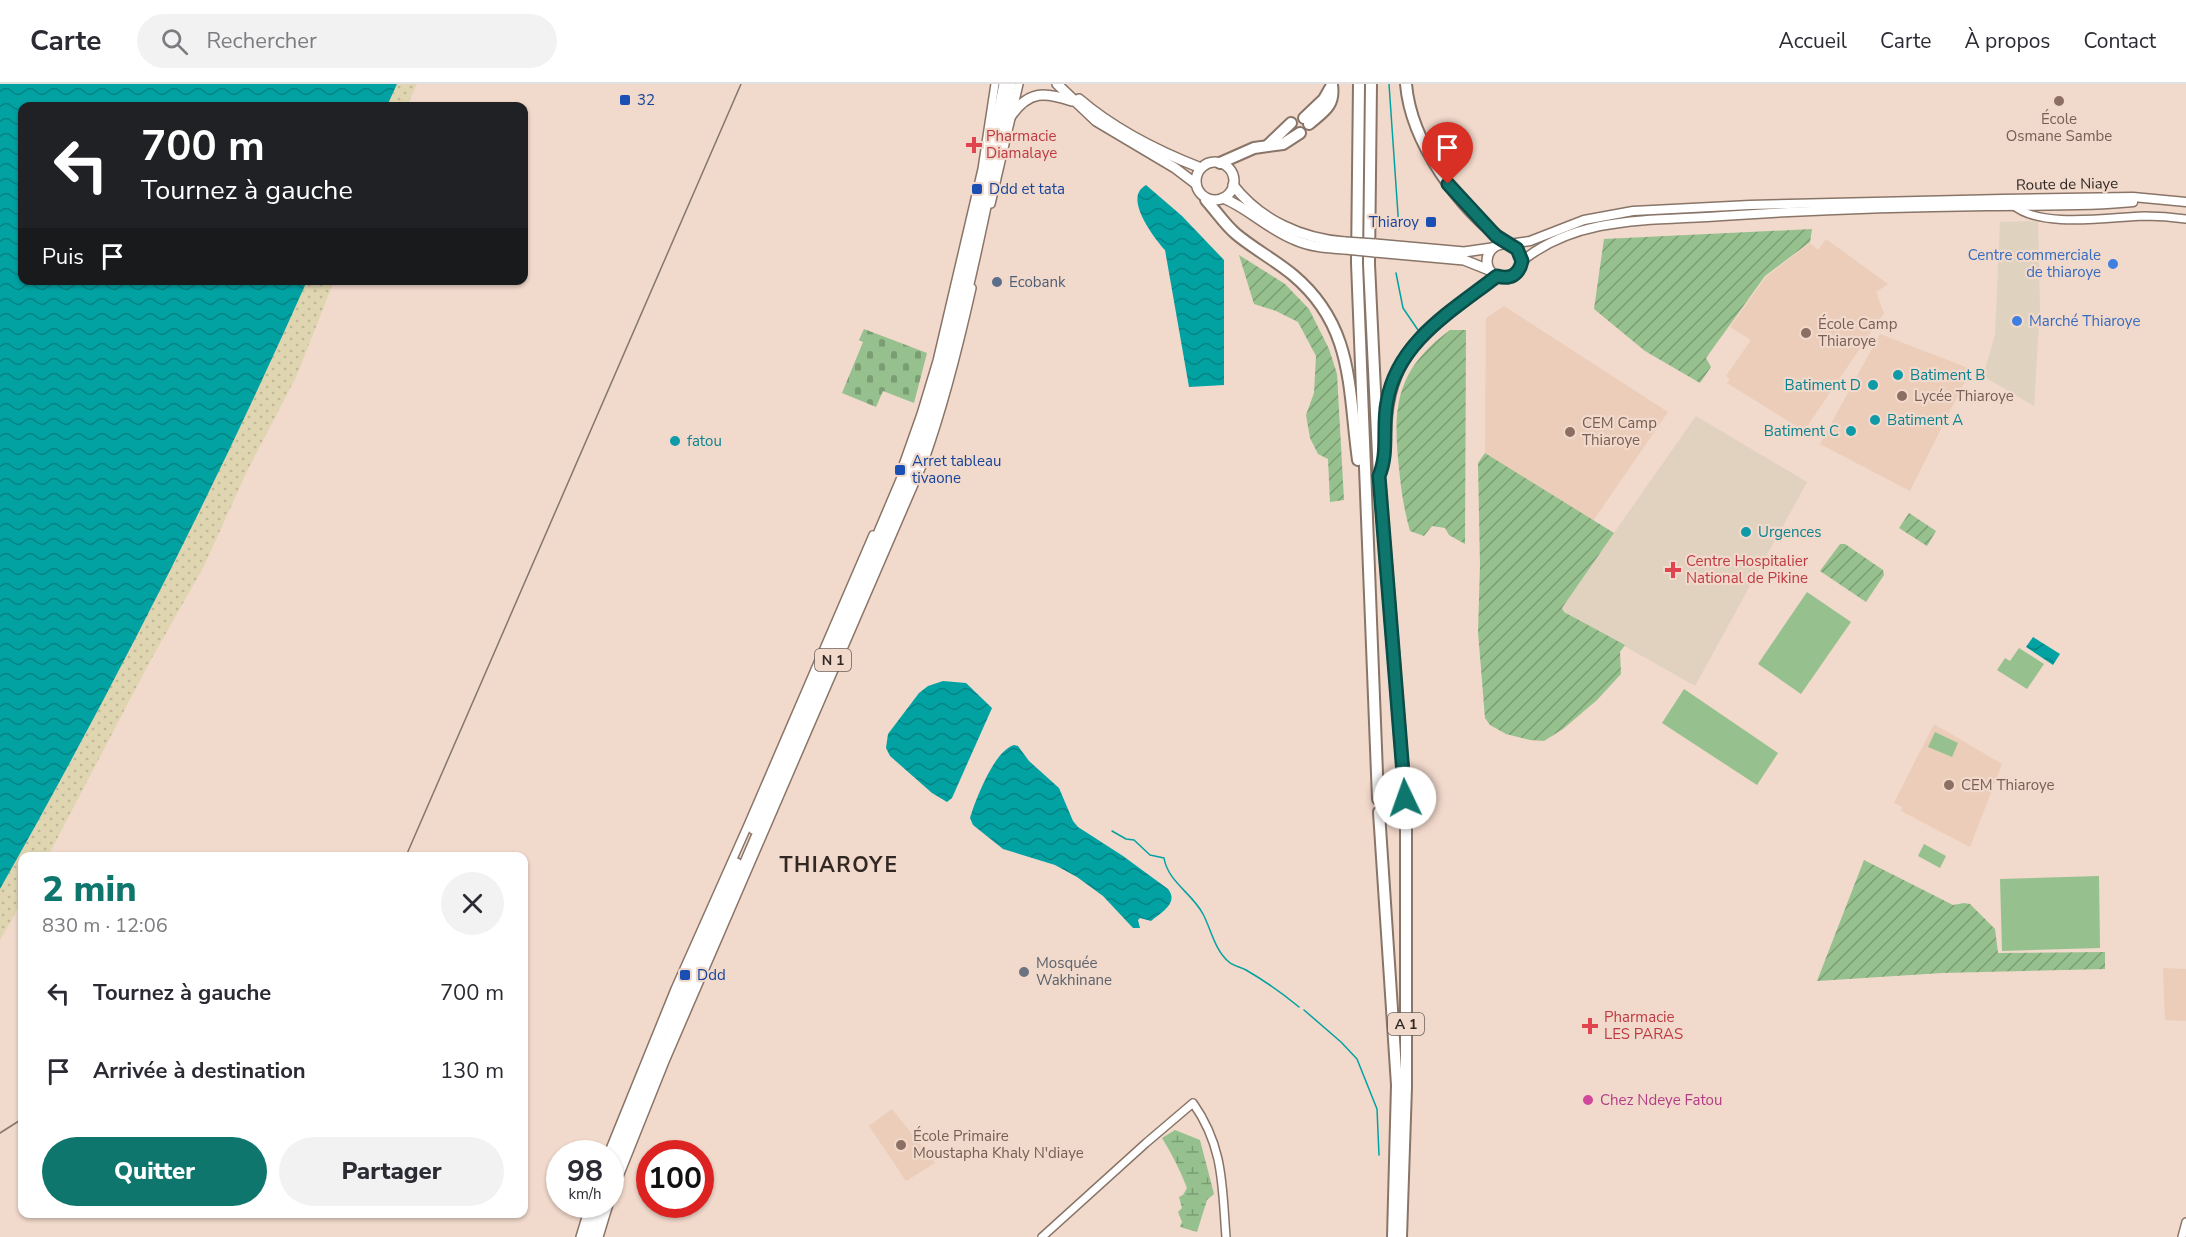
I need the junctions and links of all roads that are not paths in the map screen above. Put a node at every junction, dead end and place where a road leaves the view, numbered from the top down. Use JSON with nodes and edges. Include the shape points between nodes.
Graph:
{"nodes":[{"id":1,"x":995,"y":84,"type":"edge"},
{"id":2,"x":1004,"y":84,"type":"edge"},
{"id":3,"x":1011,"y":84,"type":"edge"},
{"id":4,"x":1019,"y":84,"type":"edge"},
{"id":5,"x":1057,"y":84,"type":"edge"},
{"id":6,"x":1064,"y":84,"type":"edge"},
{"id":7,"x":1332,"y":84,"type":"edge"},
{"id":8,"x":1359,"y":84,"type":"edge"},
{"id":9,"x":1371,"y":84,"type":"edge"},
{"id":10,"x":1406,"y":84,"type":"edge"},
{"id":11,"x":1073,"y":101,"type":"junction"},
{"id":12,"x":1004,"y":117,"type":"junction"},
{"id":13,"x":1305,"y":119,"type":"dead end"},
{"id":14,"x":1296,"y":128,"type":"dead end"},
{"id":15,"x":1220,"y":163,"type":"junction"},
{"id":16,"x":1201,"y":168,"type":"junction"},
{"id":17,"x":1196,"y":184,"type":"junction"},
{"id":18,"x":1233,"y":185,"type":"junction"},
{"id":19,"x":1223,"y":198,"type":"junction"},
{"id":20,"x":2139,"y":199,"type":"junction"},
{"id":21,"x":1206,"y":200,"type":"junction"},
{"id":22,"x":1984,"y":202,"type":"junction"},
{"id":23,"x":2186,"y":202,"type":"edge"},
{"id":24,"x":2013,"y":205,"type":"junction"},
{"id":25,"x":2186,"y":219,"type":"edge"},
{"id":26,"x":1593,"y":222,"type":"junction"},
{"id":27,"x":1508,"y":244,"type":"junction"},
{"id":28,"x":1345,"y":246,"type":"junction"},
{"id":29,"x":1375,"y":248,"type":"junction"},
{"id":30,"x":1492,"y":248,"type":"junction"},
{"id":31,"x":1522,"y":261,"type":"junction"},
{"id":32,"x":1493,"y":273,"type":"junction"},
{"id":33,"x":1364,"y":473,"type":"junction"},
{"id":34,"x":1379,"y":476,"type":"junction"},
{"id":35,"x":1405,"y":798,"type":"dead end"},
{"id":36,"x":1378,"y":799,"type":"dead end"},
{"id":37,"x":1406,"y":811,"type":"dead end"},
{"id":38,"x":1379,"y":812,"type":"dead end"},
{"id":39,"x":664,"y":1058,"type":"junction"},
{"id":40,"x":614,"y":1140,"type":"edge"},
{"id":41,"x":619,"y":1140,"type":"edge"},
{"id":42,"x":624,"y":1151,"type":"edge"},
{"id":43,"x":624,"y":1162,"type":"edge"},
{"id":44,"x":589,"y":1218,"type":"edge"},
{"id":45,"x":591,"y":1218,"type":"edge"},
{"id":46,"x":594,"y":1218,"type":"edge"},
{"id":47,"x":605,"y":1218,"type":"edge"},
{"id":48,"x":2186,"y":1222,"type":"edge"},
{"id":49,"x":580,"y":1237,"type":"edge"},
{"id":50,"x":586,"y":1237,"type":"edge"},
{"id":51,"x":593,"y":1237,"type":"edge"},
{"id":52,"x":599,"y":1237,"type":"edge"},
{"id":53,"x":1042,"y":1237,"type":"edge"},
{"id":54,"x":1226,"y":1237,"type":"edge"},
{"id":55,"x":1393,"y":1237,"type":"edge"},
{"id":56,"x":1401,"y":1237,"type":"edge"},
{"id":57,"x":2182,"y":1237,"type":"edge"}],
"edges":[{"from":1,"to":40,"type":"street","via":[[982,169],[932,376],[908,451],[670,999]]},
{"from":2,"to":12,"type":"main road","number":"N 1"},
{"from":3,"to":12,"type":"main road","number":"N 1"},
{"from":4,"to":12,"type":"street"},
{"from":5,"to":11,"type":"main road"},
{"from":6,"to":16,"type":"main road","via":[[1124,132]]},
{"from":7,"to":13,"type":"highway"},
{"from":8,"to":33,"type":"highway","via":[[1356,263]]},
{"from":9,"to":34,"type":"highway","via":[[1369,264]]},
{"from":10,"to":27,"type":"highway","via":[[1412,117],[1438,170],[1457,195]]},
{"from":11,"to":12,"type":"main road","via":[[1041,94],[1024,100]]},
{"from":11,"to":17,"type":"main road","via":[[1104,127]]},
{"from":12,"to":39,"type":"main road","number":"N 1","via":[[999,153],[947,371],[921,455]]},
{"from":12,"to":41,"type":"main road","number":"N 1","via":[[943,360],[920,435]]},
{"from":14,"to":15,"type":"highway","via":[[1267,146],[1254,147]]},
{"from":15,"to":16,"type":"main road"},
{"from":15,"to":18,"type":"main road","via":[[1232,174]]},
{"from":16,"to":17,"type":"main road"},
{"from":17,"to":21,"type":"main road"},
{"from":18,"to":19,"type":"main road"},
{"from":18,"to":28,"type":"main road","via":[[1246,200],[1290,230]]},
{"from":19,"to":21,"type":"main road"},
{"from":19,"to":28,"type":"main road","via":[[1293,239],[1316,247]]},
{"from":20,"to":22,"type":"main road","name":"Route de Niaye"},
{"from":20,"to":23,"type":"main road"},
{"from":20,"to":24,"type":"main road","name":"Route de Niaye"},
{"from":21,"to":33,"type":"highway","via":[[1234,232],[1295,276],[1328,317],[1346,361],[1358,460]]},
{"from":22,"to":24,"type":"main road","name":"Route de Niaye"},
{"from":22,"to":26,"type":"main road","name":"Route de Niaye"},
{"from":24,"to":25,"type":"street","via":[[2028,214],[2056,219]]},
{"from":26,"to":27,"type":"main road"},
{"from":26,"to":31,"type":"main road"},
{"from":27,"to":30,"type":"main road"},
{"from":27,"to":31,"type":"main road","via":[[1517,249]]},
{"from":28,"to":29,"type":"main road","bridge":true},
{"from":29,"to":30,"type":"main road","via":[[1464,252]]},
{"from":29,"to":32,"type":"main road","via":[[1464,260]]},
{"from":30,"to":32,"type":"main road","via":[[1487,258]]},
{"from":31,"to":32,"type":"main road","via":[[1519,271],[1511,277]]},
{"from":32,"to":34,"type":"highway","via":[[1424,333],[1402,361],[1387,399],[1385,461]]},
{"from":33,"to":36,"type":"highway"},
{"from":34,"to":35,"type":"highway"},
{"from":37,"to":56,"type":"highway","number":"A 1","via":[[1406,1087]]},
{"from":38,"to":55,"type":"highway","number":"A 1","via":[[1398,1085]]},
{"from":39,"to":42,"type":"main road","number":"N 1"},
{"from":39,"to":43,"type":"street"},
{"from":44,"to":49,"type":"street"},
{"from":45,"to":50,"type":"main road"},
{"from":46,"to":51,"type":"main road"},
{"from":47,"to":52,"type":"street"},
{"from":48,"to":57,"type":"street"},
{"from":53,"to":54,"type":"street","via":[[1193,1103],[1215,1145]]}]}
